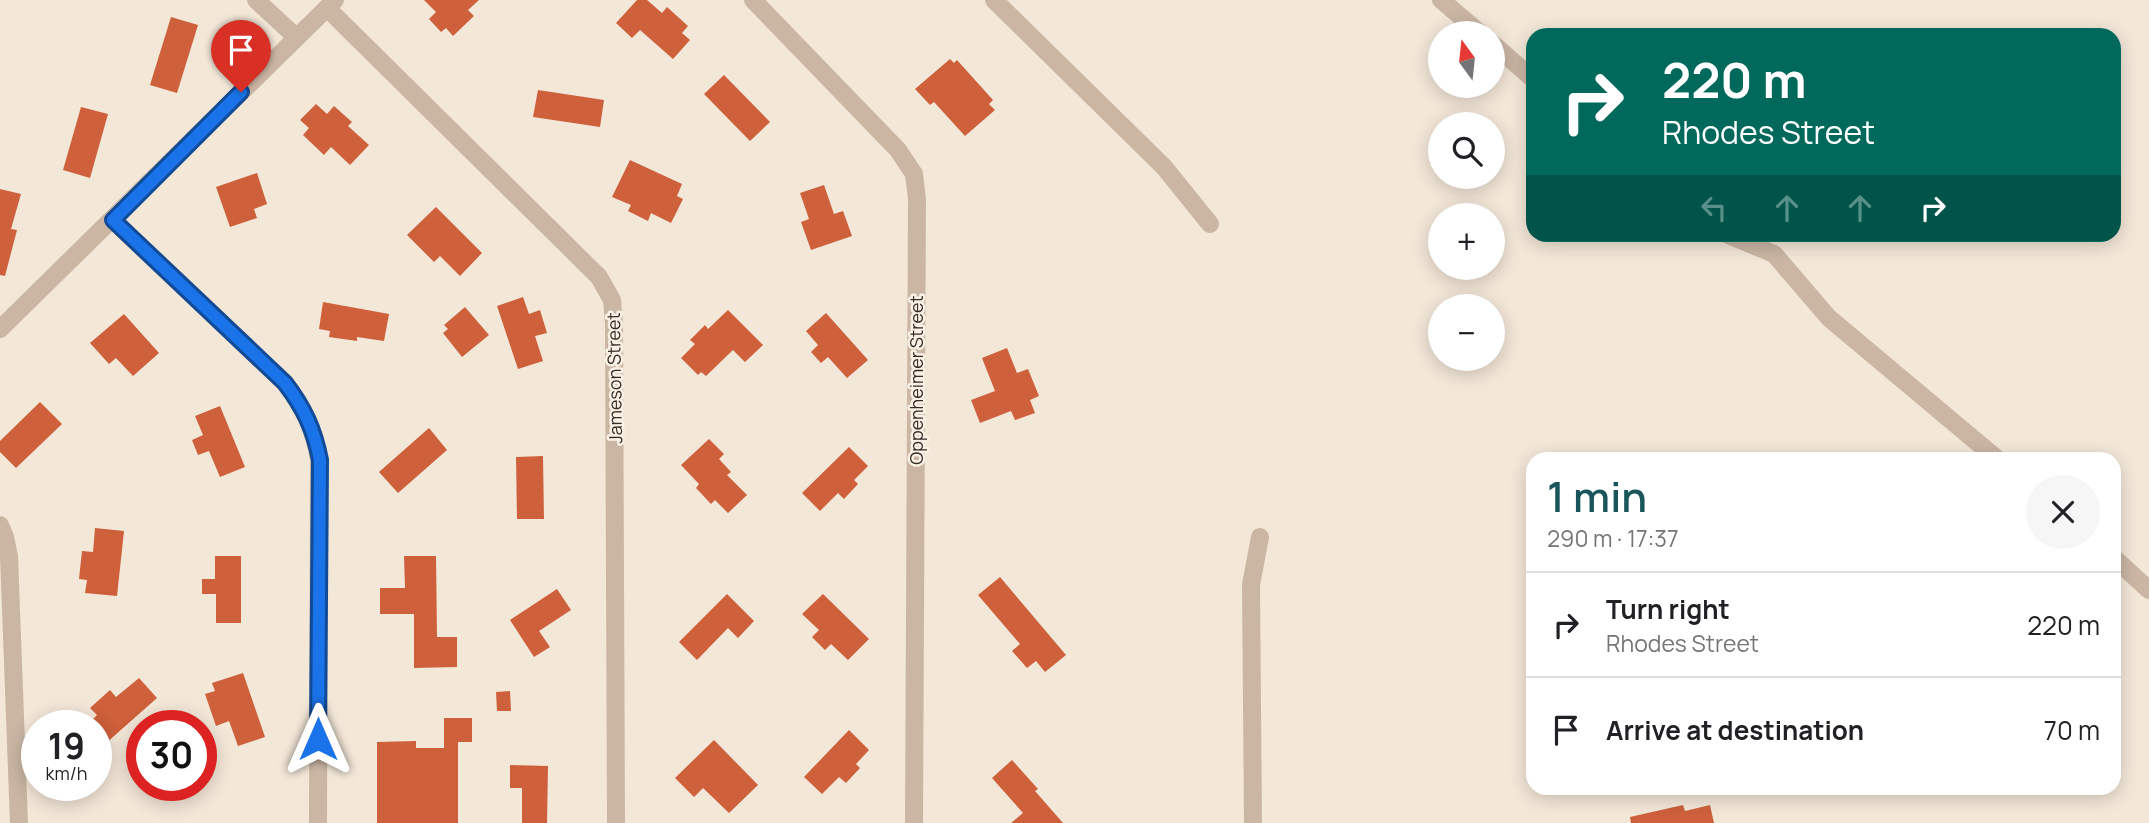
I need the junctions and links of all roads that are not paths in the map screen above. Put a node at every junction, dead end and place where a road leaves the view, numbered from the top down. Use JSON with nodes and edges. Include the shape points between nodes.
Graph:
{"nodes":[{"id":1,"x":256,"y":0,"type":"edge"},
{"id":2,"x":753,"y":0,"type":"edge"},
{"id":3,"x":993,"y":0,"type":"edge"},
{"id":4,"x":1441,"y":0,"type":"edge"},
{"id":5,"x":331,"y":4,"type":"edge"},
{"id":6,"x":1466,"y":21,"type":"edge"},
{"id":7,"x":296,"y":37,"type":"junction"},
{"id":8,"x":1505,"y":54,"type":"edge"},
{"id":9,"x":1526,"y":73,"type":"edge"},
{"id":10,"x":113,"y":220,"type":"junction"},
{"id":11,"x":1210,"y":224,"type":"dead end"},
{"id":12,"x":1745,"y":242,"type":"edge"},
{"id":13,"x":0,"y":329,"type":"edge"},
{"id":14,"x":1989,"y":452,"type":"edge"},
{"id":15,"x":0,"y":525,"type":"edge"},
{"id":16,"x":1260,"y":537,"type":"dead end"},
{"id":17,"x":2121,"y":564,"type":"edge"},
{"id":18,"x":2149,"y":590,"type":"edge"},
{"id":19,"x":19,"y":823,"type":"edge"},
{"id":20,"x":318,"y":823,"type":"edge"},
{"id":21,"x":616,"y":823,"type":"edge"},
{"id":22,"x":914,"y":823,"type":"edge"},
{"id":23,"x":1253,"y":823,"type":"edge"}],
"edges":[{"from":1,"to":7,"type":"street"},
{"from":2,"to":22,"type":"street","name":"Oppenheimer Street","via":[[898,150],[914,174]]},
{"from":3,"to":11,"type":"street","via":[[1164,167]]},
{"from":4,"to":6,"type":"street"},
{"from":5,"to":7,"type":"street"},
{"from":5,"to":21,"type":"street","name":"Jameson Street","via":[[599,277],[612,300]]},
{"from":7,"to":10,"type":"street"},
{"from":8,"to":9,"type":"street"},
{"from":10,"to":13,"type":"street"},
{"from":10,"to":20,"type":"street","via":[[285,383],[310,421],[320,460]]},
{"from":12,"to":14,"type":"street","via":[[1774,254],[1829,318]]},
{"from":15,"to":19,"type":"street","via":[[9,556]]},
{"from":16,"to":23,"type":"street","via":[[1251,585]]},
{"from":17,"to":18,"type":"street"}]}
